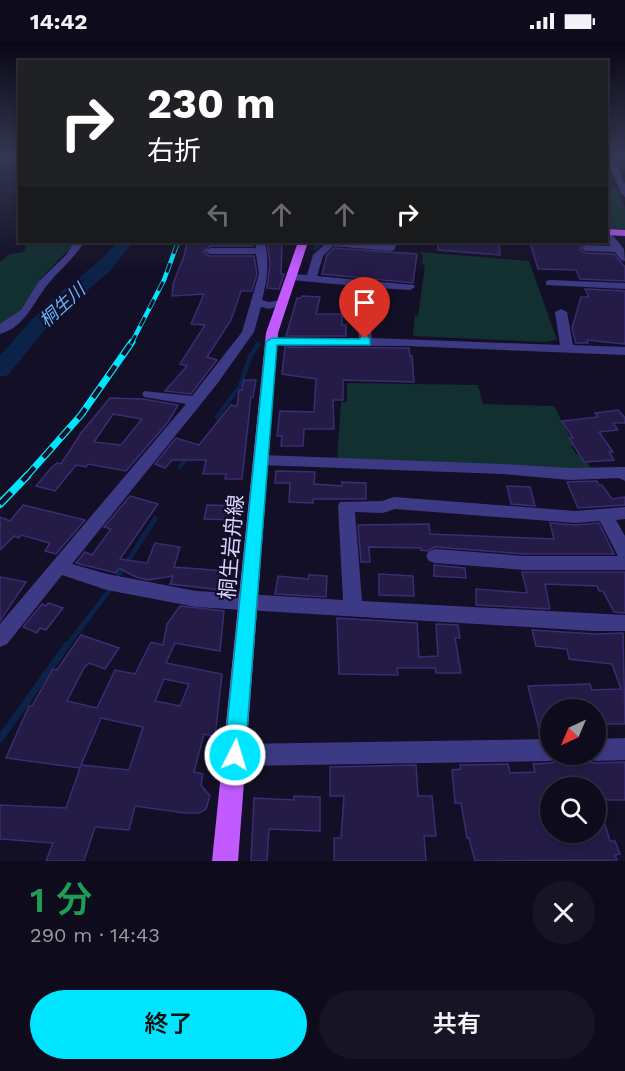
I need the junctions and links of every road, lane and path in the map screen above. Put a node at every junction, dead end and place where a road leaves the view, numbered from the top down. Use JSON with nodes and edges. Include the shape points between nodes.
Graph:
{"nodes":[{"id":1,"x":608,"y":233,"type":"edge"},
{"id":2,"x":625,"y":233,"type":"edge"},
{"id":3,"x":608,"y":236,"type":"edge"},
{"id":4,"x":78,"y":243,"type":"edge"},
{"id":5,"x":303,"y":243,"type":"edge"},
{"id":6,"x":331,"y":243,"type":"edge"},
{"id":7,"x":331,"y":243,"type":"edge"},
{"id":8,"x":392,"y":243,"type":"edge"},
{"id":9,"x":261,"y":246,"type":"edge"},
{"id":10,"x":586,"y":248,"type":"dead end"},
{"id":11,"x":210,"y":251,"type":"dead end"},
{"id":12,"x":622,"y":254,"type":"edge"},
{"id":13,"x":291,"y":277,"type":"junction"},
{"id":14,"x":311,"y":278,"type":"junction"},
{"id":15,"x":550,"y":283,"type":"dead end"},
{"id":16,"x":374,"y":284,"type":"junction"},
{"id":17,"x":625,"y":286,"type":"edge"},
{"id":18,"x":410,"y":287,"type":"dead end"},
{"id":19,"x":256,"y":302,"type":"junction"},
{"id":20,"x":282,"y":303,"type":"junction"},
{"id":21,"x":561,"y":312,"type":"dead end"},
{"id":22,"x":0,"y":330,"type":"edge"},
{"id":23,"x":248,"y":332,"type":"junction"},
{"id":24,"x":272,"y":337,"type":"junction"},
{"id":25,"x":366,"y":342,"type":"junction"},
{"id":26,"x":567,"y":349,"type":"junction"},
{"id":27,"x":625,"y":351,"type":"edge"},
{"id":28,"x":149,"y":394,"type":"dead end"},
{"id":29,"x":195,"y":401,"type":"junction"},
{"id":30,"x":261,"y":460,"type":"junction"},
{"id":31,"x":625,"y":475,"type":"edge"},
{"id":32,"x":625,"y":513,"type":"edge"},
{"id":33,"x":605,"y":516,"type":"junction"},
{"id":34,"x":625,"y":552,"type":"edge"},
{"id":35,"x":435,"y":556,"type":"dead end"},
{"id":36,"x":625,"y":563,"type":"edge"},
{"id":37,"x":59,"y":567,"type":"junction"},
{"id":38,"x":249,"y":603,"type":"junction"},
{"id":39,"x":353,"y":607,"type":"junction"},
{"id":40,"x":625,"y":623,"type":"edge"},
{"id":41,"x":0,"y":638,"type":"edge"},
{"id":42,"x":625,"y":749,"type":"edge"},
{"id":43,"x":540,"y":750,"type":"edge"},
{"id":44,"x":606,"y":750,"type":"edge"},
{"id":45,"x":235,"y":755,"type":"junction"},
{"id":46,"x":225,"y":861,"type":"edge"}],
"edges":[{"from":1,"to":2,"type":"main road"},
{"from":3,"to":12,"type":"street"},
{"from":4,"to":22,"type":"street","via":[[43,283],[25,312]]},
{"from":5,"to":13,"type":"main road","name":"桐生岩舟線"},
{"from":6,"to":8,"type":"street","via":[[390,248]]},
{"from":7,"to":14,"type":"street","via":[[318,255]]},
{"from":9,"to":11,"type":"street"},
{"from":9,"to":19,"type":"street","via":[[264,274]]},
{"from":10,"to":12,"type":"street"},
{"from":13,"to":14,"type":"street"},
{"from":13,"to":20,"type":"main road","name":"桐生岩舟線"},
{"from":14,"to":16,"type":"street"},
{"from":15,"to":17,"type":"street"},
{"from":16,"to":18,"type":"street"},
{"from":16,"to":25,"type":"street","via":[[363,320]]},
{"from":19,"to":20,"type":"street","via":[[269,306]]},
{"from":19,"to":23,"type":"street"},
{"from":20,"to":24,"type":"main road","name":"桐生岩舟線"},
{"from":21,"to":26,"type":"street"},
{"from":23,"to":24,"type":"street"},
{"from":23,"to":29,"type":"street"},
{"from":24,"to":25,"type":"street"},
{"from":24,"to":30,"type":"main road","name":"桐生岩舟線"},
{"from":25,"to":26,"type":"street"},
{"from":26,"to":27,"type":"street"},
{"from":28,"to":29,"type":"street"},
{"from":29,"to":37,"type":"street"},
{"from":30,"to":31,"type":"street"},
{"from":30,"to":38,"type":"main road","name":"桐生岩舟線"},
{"from":32,"to":33,"type":"street"},
{"from":33,"to":34,"type":"street"},
{"from":33,"to":39,"type":"street","via":[[394,503],[383,507],[346,506]]},
{"from":35,"to":36,"type":"street","via":[[525,563]]},
{"from":37,"to":38,"type":"street","via":[[107,582],[172,595]]},
{"from":37,"to":41,"type":"street"},
{"from":38,"to":39,"type":"street"},
{"from":38,"to":45,"type":"main road","name":"桐生岩舟線"},
{"from":39,"to":40,"type":"street"},
{"from":42,"to":44,"type":"street"},
{"from":43,"to":45,"type":"street"},
{"from":45,"to":46,"type":"main road","name":"桐生岩舟線"}]}
